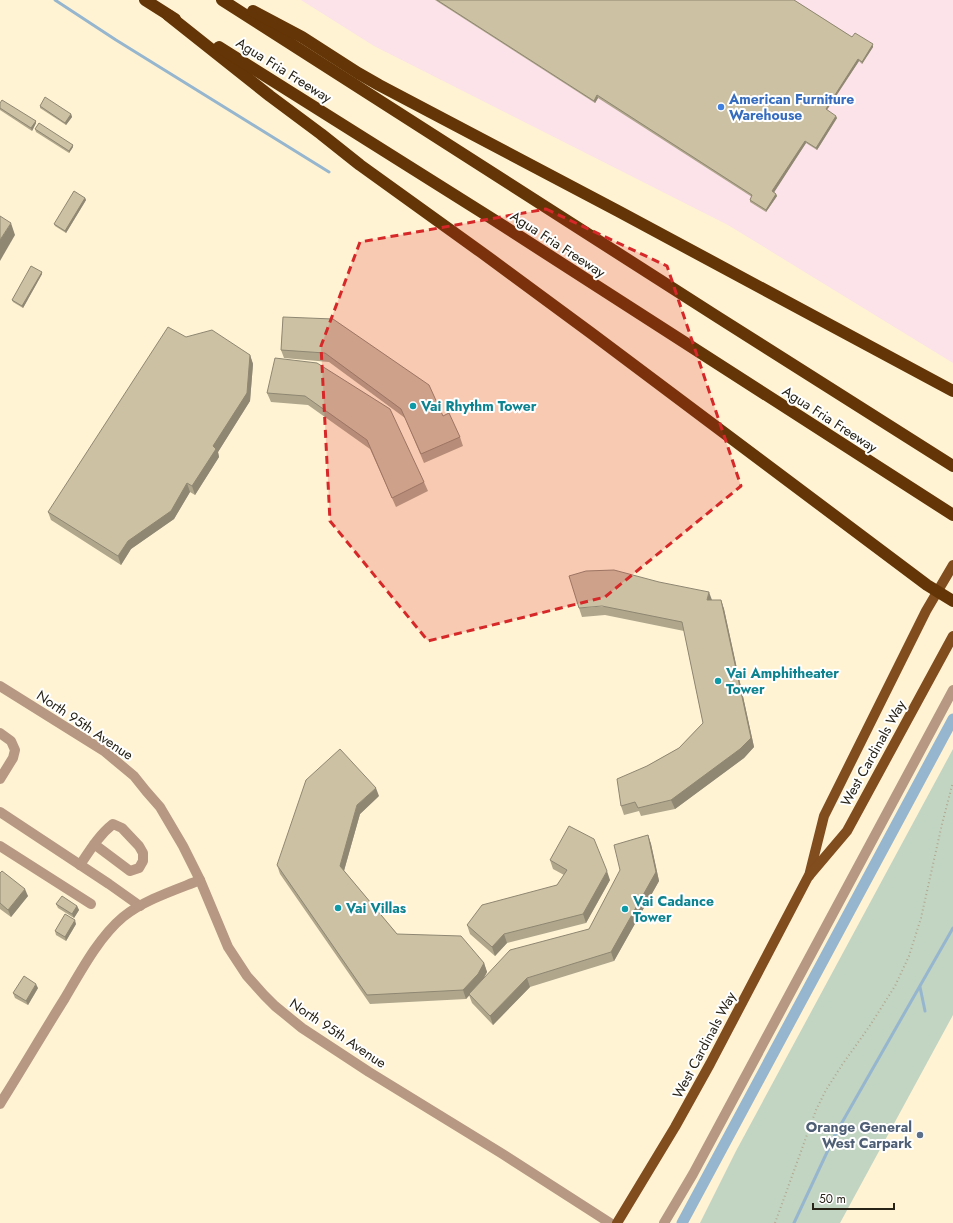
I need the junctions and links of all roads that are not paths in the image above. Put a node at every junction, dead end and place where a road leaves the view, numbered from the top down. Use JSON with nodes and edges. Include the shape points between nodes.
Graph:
{"nodes":[{"id":1,"x":145,"y":0,"type":"edge"},
{"id":2,"x":222,"y":0,"type":"edge"},
{"id":3,"x":230,"y":0,"type":"edge"},
{"id":4,"x":168,"y":15,"type":"junction"},
{"id":5,"x":953,"y":391,"type":"edge"},
{"id":6,"x":953,"y":466,"type":"edge"},
{"id":7,"x":953,"y":515,"type":"edge"},
{"id":8,"x":953,"y":565,"type":"edge"},
{"id":9,"x":938,"y":591,"type":"junction"},
{"id":10,"x":953,"y":601,"type":"edge"},
{"id":11,"x":953,"y":636,"type":"edge"},
{"id":12,"x":0,"y":686,"type":"edge"},
{"id":13,"x":953,"y":690,"type":"edge"},
{"id":14,"x":0,"y":733,"type":"edge"},
{"id":15,"x":0,"y":779,"type":"edge"},
{"id":16,"x":0,"y":812,"type":"edge"},
{"id":17,"x":94,"y":844,"type":"junction"},
{"id":18,"x":0,"y":846,"type":"edge"},
{"id":19,"x":80,"y":865,"type":"junction"},
{"id":20,"x":808,"y":878,"type":"junction"},
{"id":21,"x":200,"y":880,"type":"junction"},
{"id":22,"x":91,"y":904,"type":"dead end"},
{"id":23,"x":140,"y":906,"type":"junction"},
{"id":24,"x":0,"y":1104,"type":"edge"},
{"id":25,"x":610,"y":1223,"type":"edge"},
{"id":26,"x":617,"y":1223,"type":"edge"},
{"id":27,"x":664,"y":1223,"type":"edge"}],
"edges":[{"from":1,"to":4,"type":"highway","name":"Agua Fria Freeway"},
{"from":2,"to":6,"type":"highway","name":"Agua Fria Freeway"},
{"from":3,"to":5,"type":"highway","via":[[302,37],[379,85]]},
{"from":4,"to":7,"type":"highway","name":"Agua Fria Freeway","via":[[491,218]]},
{"from":4,"to":9,"type":"highway","via":[[360,166],[481,252]]},
{"from":8,"to":9,"type":"main road"},
{"from":9,"to":10,"type":"highway"},
{"from":9,"to":20,"type":"main road","name":"West Cardinals Way","via":[[824,816]]},
{"from":11,"to":20,"type":"main road","name":"West Cardinals Way","via":[[847,831]]},
{"from":12,"to":21,"type":"street","name":"North 95th Avenue","via":[[93,744],[134,776],[160,807]]},
{"from":13,"to":27,"type":"street"},
{"from":14,"to":15,"type":"street","via":[[11,741],[15,750]]},
{"from":16,"to":19,"type":"street"},
{"from":17,"to":17,"type":"street","via":[[113,824],[122,828],[140,846],[143,861],[139,868],[130,871]]},
{"from":17,"to":19,"type":"street"},
{"from":18,"to":22,"type":"street"},
{"from":19,"to":23,"type":"street"},
{"from":20,"to":26,"type":"main road","name":"West Cardinals Way","via":[[710,1064]]},
{"from":21,"to":23,"type":"street"},
{"from":21,"to":25,"type":"street","name":"North 95th Avenue","via":[[228,947],[241,968],[287,1017],[369,1072]]},
{"from":23,"to":24,"type":"street","via":[[115,925],[91,954]]}]}
